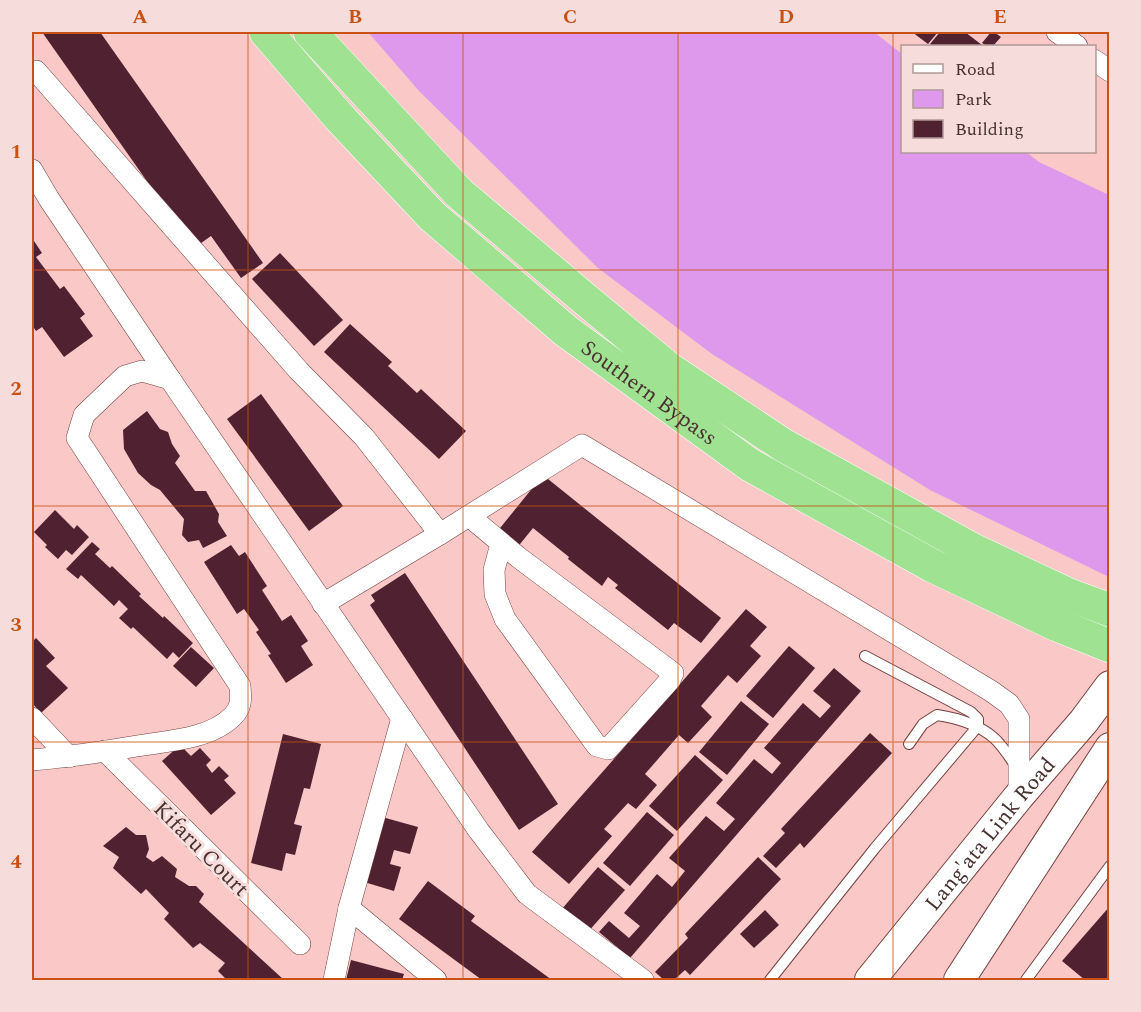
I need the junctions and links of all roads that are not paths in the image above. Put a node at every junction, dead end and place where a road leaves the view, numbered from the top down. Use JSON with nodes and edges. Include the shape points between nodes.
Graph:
{"nodes":[{"id":1,"x":266,"y":32,"type":"edge"},
{"id":2,"x":310,"y":32,"type":"edge"},
{"id":3,"x":1057,"y":32,"type":"edge"},
{"id":4,"x":1076,"y":45,"type":"edge"},
{"id":5,"x":1096,"y":61,"type":"edge"},
{"id":6,"x":36,"y":71,"type":"dead end"},
{"id":7,"x":1110,"y":72,"type":"edge"},
{"id":8,"x":32,"y":170,"type":"edge"},
{"id":9,"x":170,"y":379,"type":"junction"},
{"id":10,"x":469,"y":516,"type":"junction"},
{"id":11,"x":440,"y":534,"type":"junction"},
{"id":12,"x":501,"y":544,"type":"junction"},
{"id":13,"x":323,"y":604,"type":"junction"},
{"id":14,"x":1110,"y":610,"type":"edge"},
{"id":15,"x":1110,"y":646,"type":"edge"},
{"id":16,"x":865,"y":656,"type":"dead end"},
{"id":17,"x":1110,"y":686,"type":"edge"},
{"id":18,"x":32,"y":718,"type":"edge"},
{"id":19,"x":402,"y":718,"type":"junction"},
{"id":20,"x":978,"y":726,"type":"junction"},
{"id":21,"x":909,"y":744,"type":"dead end"},
{"id":22,"x":1110,"y":748,"type":"edge"},
{"id":23,"x":105,"y":752,"type":"junction"},
{"id":24,"x":69,"y":757,"type":"junction"},
{"id":25,"x":32,"y":760,"type":"edge"},
{"id":26,"x":1019,"y":783,"type":"junction"},
{"id":27,"x":1110,"y":866,"type":"edge"},
{"id":28,"x":349,"y":908,"type":"junction"},
{"id":29,"x":300,"y":944,"type":"dead end"},
{"id":30,"x":430,"y":978,"type":"edge"},
{"id":31,"x":334,"y":981,"type":"edge"},
{"id":32,"x":643,"y":981,"type":"edge"},
{"id":33,"x":770,"y":981,"type":"edge"},
{"id":34,"x":870,"y":981,"type":"edge"},
{"id":35,"x":958,"y":981,"type":"edge"},
{"id":36,"x":1026,"y":981,"type":"edge"}],
"edges":[{"from":1,"to":15,"type":"highway","name":"Southern Bypass","via":[[432,216],[567,331],[750,465],[933,566]]},
{"from":2,"to":14,"type":"highway","name":"Southern Bypass","via":[[459,193],[669,369],[783,445],[973,550]]},
{"from":3,"to":4,"type":"street"},
{"from":5,"to":7,"type":"street"},
{"from":6,"to":11,"type":"street","via":[[299,371],[364,436]]},
{"from":8,"to":9,"type":"street"},
{"from":9,"to":13,"type":"street"},
{"from":9,"to":23,"type":"street","via":[[142,371],[125,376],[84,415],[77,438],[240,686],[242,703],[234,716],[218,727],[189,737]]},
{"from":10,"to":11,"type":"street"},
{"from":10,"to":12,"type":"street"},
{"from":10,"to":26,"type":"street","via":[[582,445],[1009,704],[1019,719]]},
{"from":11,"to":13,"type":"street"},
{"from":12,"to":12,"type":"street","via":[[673,673],[608,749],[597,746],[505,619],[495,594],[494,570]]},
{"from":13,"to":19,"type":"street"},
{"from":16,"to":20,"type":"lane","via":[[971,712],[978,719]]},
{"from":17,"to":26,"type":"main road","name":"Lang'ata Link Road","via":[[1084,720]]},
{"from":18,"to":24,"type":"street"},
{"from":19,"to":28,"type":"street"},
{"from":19,"to":32,"type":"street","via":[[527,894]]},
{"from":20,"to":21,"type":"lane","via":[[937,715],[923,724]]},
{"from":20,"to":26,"type":"lane","via":[[995,738]]},
{"from":20,"to":33,"type":"lane"},
{"from":22,"to":35,"type":"main road","name":"Lang'ata Link Road"},
{"from":23,"to":24,"type":"street"},
{"from":23,"to":29,"type":"street","name":"Kifaru Court"},
{"from":24,"to":25,"type":"street"},
{"from":26,"to":34,"type":"main road","name":"Lang'ata Link Road"},
{"from":27,"to":36,"type":"lane"},
{"from":28,"to":30,"type":"street"},
{"from":28,"to":31,"type":"street"}]}
